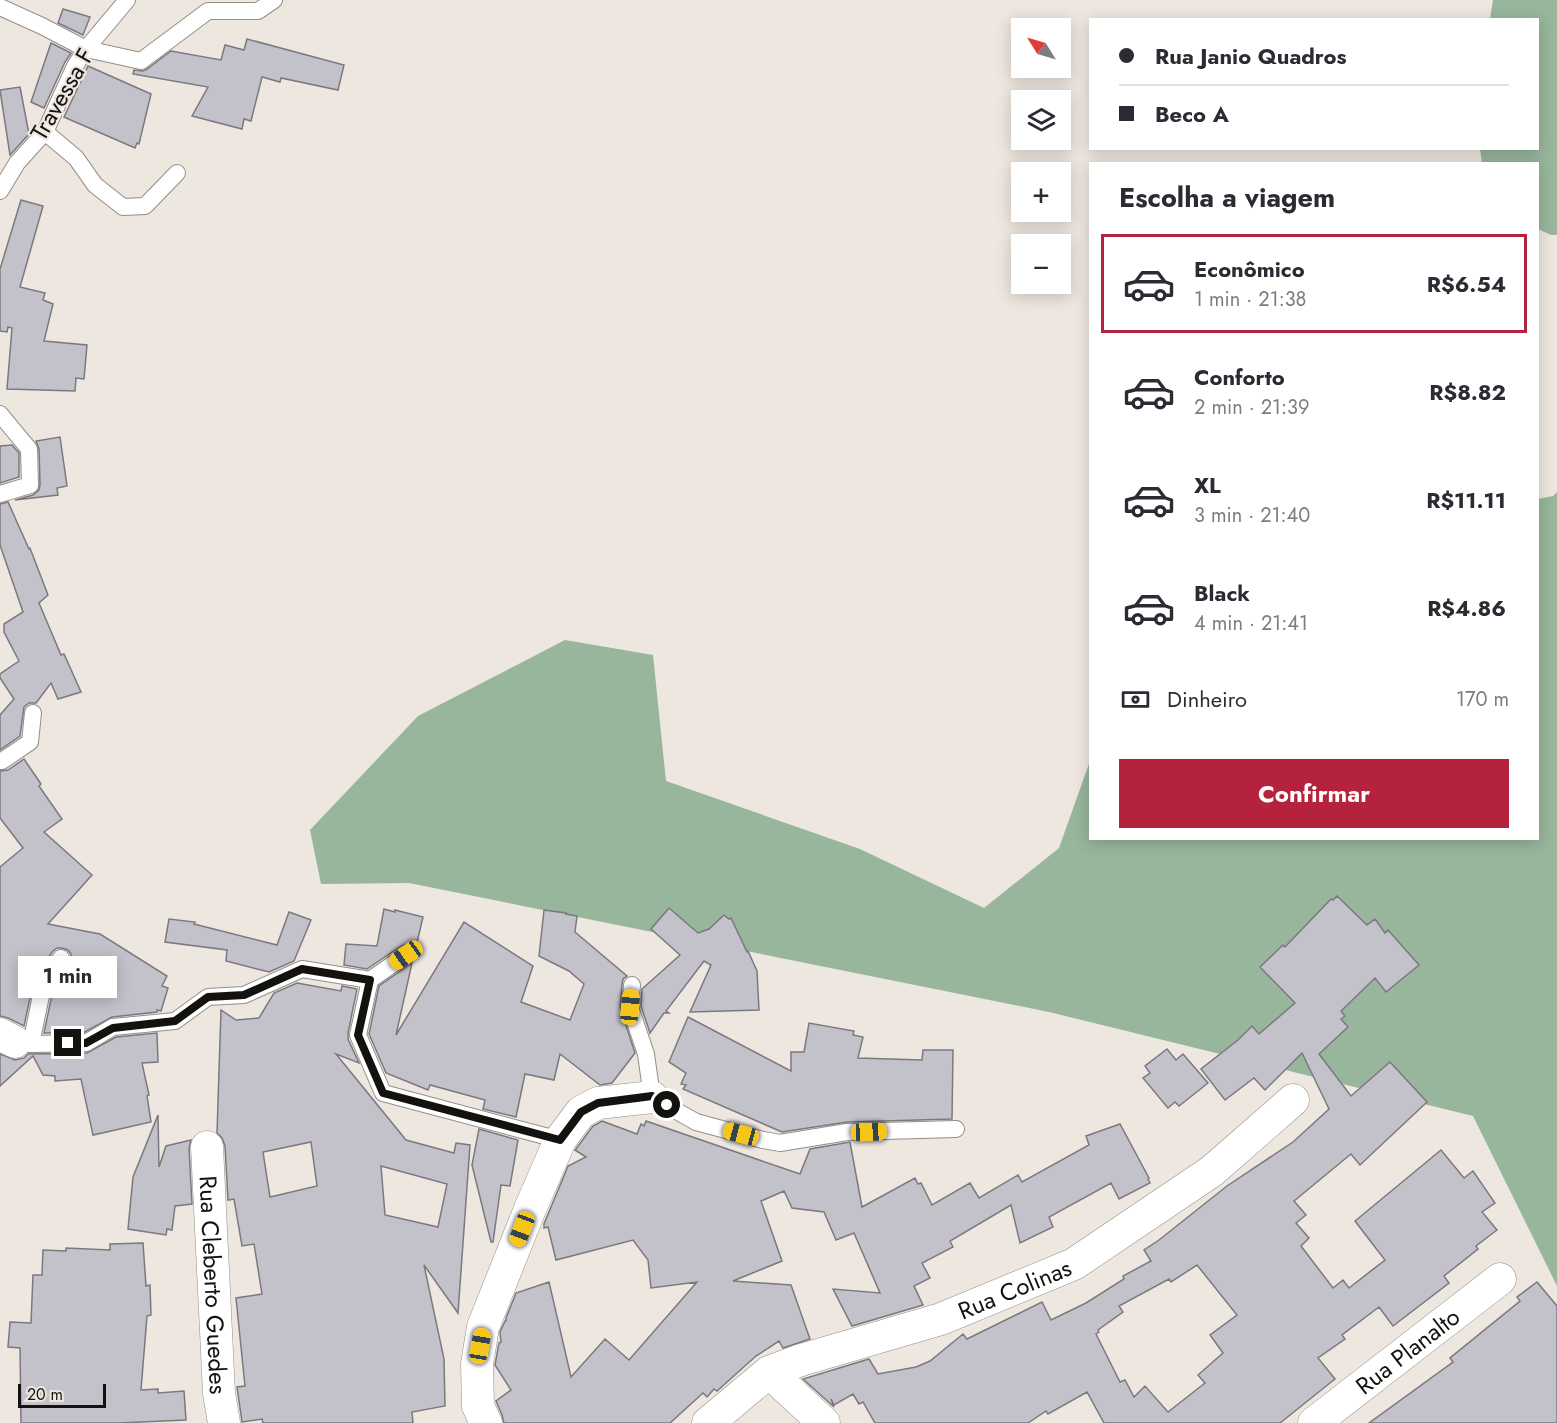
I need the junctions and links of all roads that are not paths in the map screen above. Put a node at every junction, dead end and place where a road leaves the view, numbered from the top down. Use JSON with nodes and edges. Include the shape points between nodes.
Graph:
{"nodes":[{"id":1,"x":127,"y":0,"type":"edge"},
{"id":2,"x":274,"y":0,"type":"edge"},
{"id":3,"x":0,"y":7,"type":"edge"},
{"id":4,"x":86,"y":50,"type":"junction"},
{"id":5,"x":45,"y":132,"type":"junction"},
{"id":6,"x":177,"y":173,"type":"dead end"},
{"id":7,"x":0,"y":191,"type":"edge"},
{"id":8,"x":0,"y":414,"type":"edge"},
{"id":9,"x":0,"y":494,"type":"edge"},
{"id":10,"x":33,"y":713,"type":"dead end"},
{"id":11,"x":0,"y":761,"type":"edge"},
{"id":12,"x":406,"y":955,"type":"dead end"},
{"id":13,"x":62,"y":958,"type":"dead end"},
{"id":14,"x":370,"y":980,"type":"junction"},
{"id":15,"x":632,"y":985,"type":"dead end"},
{"id":16,"x":15,"y":1040,"type":"edge"},
{"id":17,"x":652,"y":1096,"type":"junction"},
{"id":18,"x":1293,"y":1100,"type":"dead end"},
{"id":19,"x":956,"y":1129,"type":"dead end"},
{"id":20,"x":560,"y":1140,"type":"junction"},
{"id":21,"x":207,"y":1147,"type":"dead end"},
{"id":22,"x":1500,"y":1279,"type":"dead end"},
{"id":23,"x":769,"y":1372,"type":"junction"},
{"id":24,"x":224,"y":1423,"type":"edge"},
{"id":25,"x":486,"y":1423,"type":"edge"},
{"id":26,"x":708,"y":1423,"type":"edge"},
{"id":27,"x":824,"y":1423,"type":"edge"},
{"id":28,"x":1314,"y":1423,"type":"edge"}],
"edges":[{"from":1,"to":4,"type":"lane","name":"Travessa F"},
{"from":2,"to":4,"type":"lane","via":[[258,11],[207,11],[141,61]]},
{"from":3,"to":4,"type":"lane"},
{"from":4,"to":5,"type":"lane","name":"Travessa F"},
{"from":5,"to":6,"type":"lane","via":[[76,158],[95,185],[123,207],[146,206]]},
{"from":5,"to":7,"type":"lane","name":"Travessa F","via":[[17,163]]},
{"from":8,"to":9,"type":"lane","via":[[29,449],[30,485]]},
{"from":10,"to":11,"type":"lane","via":[[30,742]]},
{"from":12,"to":14,"type":"lane"},
{"from":13,"to":16,"type":"lane","via":[[44,981]]},
{"from":14,"to":16,"type":"lane","via":[[302,969],[244,995],[208,997],[175,1021],[113,1028],[86,1043]]},
{"from":14,"to":20,"type":"lane","via":[[358,1035],[383,1093]]},
{"from":15,"to":17,"type":"lane","via":[[630,1007],[646,1054]]},
{"from":17,"to":19,"type":"lane","via":[[696,1122],[780,1143],[847,1132]]},
{"from":17,"to":20,"type":"street","via":[[598,1103],[581,1112]]},
{"from":18,"to":23,"type":"street","name":"Rua Colinas","via":[[1212,1171],[1074,1264],[941,1319]]},
{"from":20,"to":25,"type":"street","via":[[483,1327],[477,1364],[478,1406]]},
{"from":21,"to":24,"type":"street","name":"Rua Cleberto Guedes","via":[[219,1393]]},
{"from":22,"to":28,"type":"street","name":"Rua Planalto"},
{"from":23,"to":26,"type":"street","name":"Rua Colinas"},
{"from":23,"to":27,"type":"street"}]}
